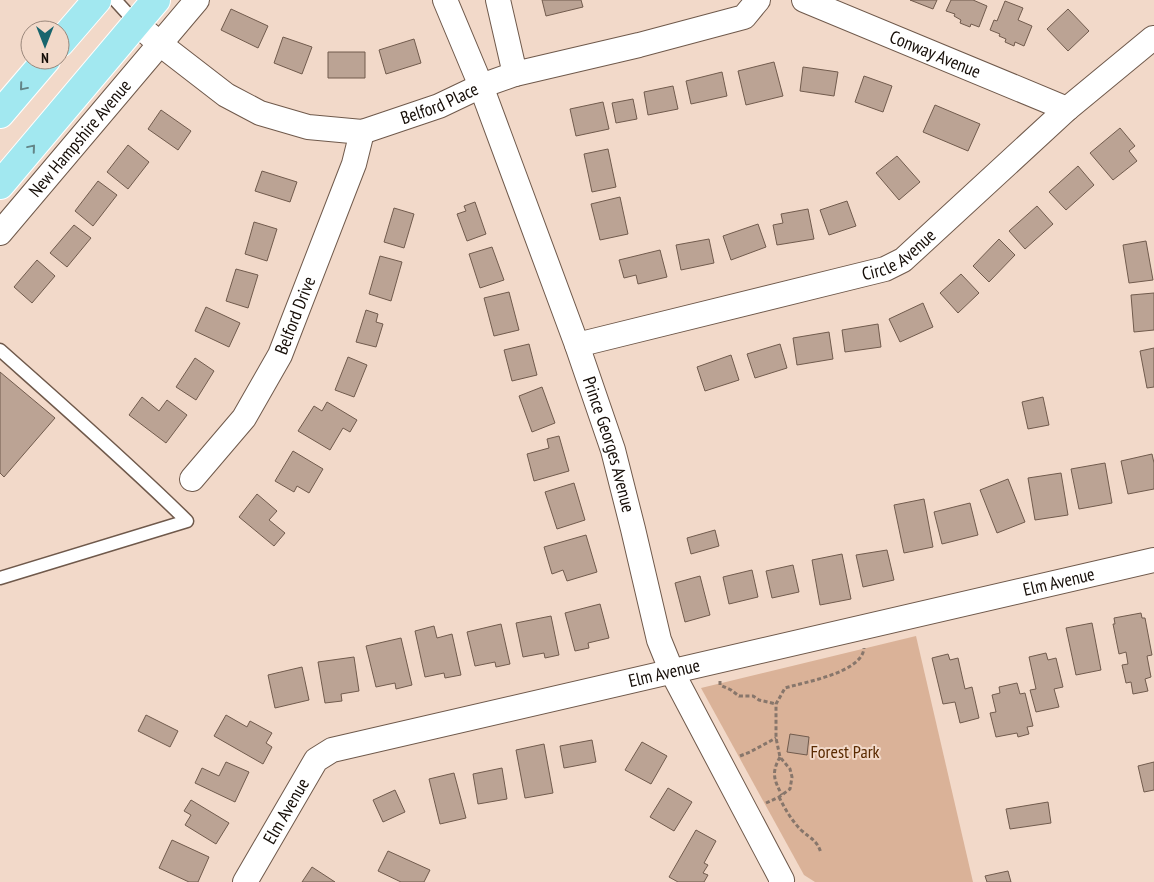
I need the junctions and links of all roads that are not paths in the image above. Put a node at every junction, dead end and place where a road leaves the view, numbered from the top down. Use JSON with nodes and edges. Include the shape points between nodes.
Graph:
{"nodes":[{"id":1,"x":97,"y":0,"type":"edge"},
{"id":2,"x":115,"y":0,"type":"edge"},
{"id":3,"x":156,"y":0,"type":"edge"},
{"id":4,"x":197,"y":0,"type":"edge"},
{"id":5,"x":445,"y":0,"type":"edge"},
{"id":6,"x":498,"y":0,"type":"edge"},
{"id":7,"x":758,"y":0,"type":"edge"},
{"id":8,"x":804,"y":0,"type":"edge"},
{"id":9,"x":137,"y":24,"type":"junction"},
{"id":10,"x":70,"y":31,"type":"edge"},
{"id":11,"x":1154,"y":37,"type":"edge"},
{"id":12,"x":160,"y":44,"type":"junction"},
{"id":13,"x":37,"y":70,"type":"edge"},
{"id":14,"x":515,"y":74,"type":"junction"},
{"id":15,"x":481,"y":86,"type":"junction"},
{"id":16,"x":1067,"y":109,"type":"junction"},
{"id":17,"x":0,"y":114,"type":"edge"},
{"id":18,"x":362,"y":132,"type":"junction"},
{"id":19,"x":0,"y":185,"type":"edge"},
{"id":20,"x":0,"y":233,"type":"edge"},
{"id":21,"x":577,"y":345,"type":"junction"},
{"id":22,"x":0,"y":350,"type":"edge"},
{"id":23,"x":192,"y":479,"type":"dead end"},
{"id":24,"x":1154,"y":560,"type":"edge"},
{"id":25,"x":0,"y":578,"type":"edge"},
{"id":26,"x":672,"y":672,"type":"junction"},
{"id":27,"x":245,"y":882,"type":"edge"},
{"id":28,"x":781,"y":882,"type":"edge"}],
"edges":[{"from":1,"to":10,"type":"main road"},
{"from":2,"to":9,"type":"lane"},
{"from":3,"to":9,"type":"main road","name":"New Hampshire Avenue"},
{"from":4,"to":12,"type":"street"},
{"from":5,"to":15,"type":"street","name":"Prince Georges Avenue"},
{"from":6,"to":14,"type":"street"},
{"from":7,"to":14,"type":"street","name":"Belford Place","via":[[744,17]]},
{"from":8,"to":16,"type":"street","name":"Conway Avenue"},
{"from":9,"to":12,"type":"street","name":"Belford Place"},
{"from":19,"to":9,"type":"main road","name":"New Hampshire Avenue","one_way":true},
{"from":11,"to":16,"type":"street","name":"Circle Avenue"},
{"from":12,"to":18,"type":"street","name":"Belford Place","via":[[226,95],[260,113],[308,127]]},
{"from":12,"to":20,"type":"street","name":"New Hampshire Avenue"},
{"from":13,"to":17,"type":"main road","one_way":true},
{"from":14,"to":15,"type":"street","name":"Belford Place"},
{"from":15,"to":18,"type":"street","name":"Belford Place","via":[[439,106]]},
{"from":15,"to":21,"type":"street","name":"Prince Georges Avenue"},
{"from":16,"to":21,"type":"street","name":"Circle Avenue","via":[[903,260],[885,269]]},
{"from":18,"to":23,"type":"street","name":"Belford Drive","via":[[354,164],[280,355],[244,418]]},
{"from":21,"to":26,"type":"street","name":"Prince Georges Avenue","via":[[612,450],[658,640]]},
{"from":22,"to":25,"type":"lane","via":[[187,521]]},
{"from":24,"to":26,"type":"street","name":"Elm Avenue"},
{"from":26,"to":27,"type":"street","name":"Elm Avenue","via":[[332,750],[316,760]]},
{"from":26,"to":28,"type":"street","name":"Prince Georges Avenue"}]}
